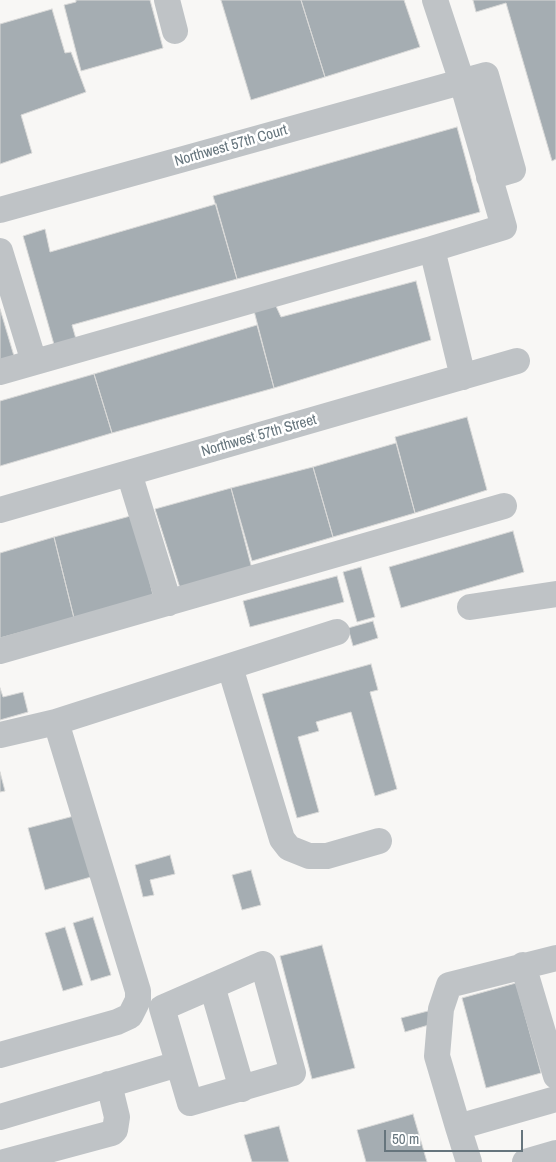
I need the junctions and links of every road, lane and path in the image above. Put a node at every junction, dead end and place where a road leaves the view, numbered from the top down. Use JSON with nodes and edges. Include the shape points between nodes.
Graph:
{"nodes":[{"id":1,"x":167,"y":0,"type":"edge"},
{"id":2,"x":435,"y":0,"type":"edge"},
{"id":3,"x":175,"y":31,"type":"dead end"},
{"id":4,"x":462,"y":82,"type":"junction"},
{"id":5,"x":0,"y":210,"type":"edge"},
{"id":6,"x":432,"y":249,"type":"junction"},
{"id":7,"x":0,"y":252,"type":"edge"},
{"id":8,"x":517,"y":361,"type":"dead end"},
{"id":9,"x":34,"y":362,"type":"junction"},
{"id":10,"x":0,"y":372,"type":"edge"},
{"id":11,"x":463,"y":377,"type":"junction"},
{"id":12,"x":129,"y":473,"type":"junction"},
{"id":13,"x":504,"y":506,"type":"dead end"},
{"id":14,"x":0,"y":510,"type":"edge"},
{"id":15,"x":556,"y":594,"type":"edge"},
{"id":16,"x":169,"y":603,"type":"junction"},
{"id":17,"x":470,"y":607,"type":"dead end"},
{"id":18,"x":337,"y":632,"type":"dead end"},
{"id":19,"x":0,"y":651,"type":"edge"},
{"id":20,"x":230,"y":666,"type":"junction"},
{"id":21,"x":56,"y":722,"type":"junction"},
{"id":22,"x":0,"y":735,"type":"edge"},
{"id":23,"x":379,"y":841,"type":"dead end"},
{"id":24,"x":556,"y":958,"type":"edge"},
{"id":25,"x":523,"y":965,"type":"junction"},
{"id":26,"x":212,"y":986,"type":"junction"},
{"id":27,"x":0,"y":1055,"type":"edge"},
{"id":28,"x":178,"y":1064,"type":"junction"},
{"id":29,"x":556,"y":1076,"type":"edge"},
{"id":30,"x":109,"y":1084,"type":"junction"},
{"id":31,"x":242,"y":1088,"type":"junction"},
{"id":32,"x":556,"y":1099,"type":"edge"},
{"id":33,"x":0,"y":1117,"type":"edge"},
{"id":34,"x":458,"y":1127,"type":"junction"},
{"id":35,"x":77,"y":1152,"type":"edge"},
{"id":36,"x":556,"y":1153,"type":"edge"},
{"id":37,"x":4,"y":1162,"type":"edge"},
{"id":38,"x":470,"y":1162,"type":"edge"},
{"id":39,"x":525,"y":1162,"type":"edge"}],
"edges":[{"from":1,"to":3,"type":"street"},
{"from":2,"to":4,"type":"street"},
{"from":4,"to":5,"type":"street","name":"Northwest 57th Court"},
{"from":4,"to":6,"type":"street","via":[[504,227]]},
{"from":6,"to":9,"type":"street"},
{"from":6,"to":11,"type":"street"},
{"from":7,"to":9,"type":"street"},
{"from":8,"to":11,"type":"street","name":"Northwest 57th Street"},
{"from":9,"to":10,"type":"street"},
{"from":11,"to":12,"type":"street","name":"Northwest 57th Street"},
{"from":12,"to":14,"type":"street","name":"Northwest 57th Street"},
{"from":12,"to":16,"type":"street"},
{"from":13,"to":16,"type":"street"},
{"from":15,"to":17,"type":"street"},
{"from":16,"to":19,"type":"street"},
{"from":18,"to":20,"type":"street"},
{"from":20,"to":21,"type":"street"},
{"from":20,"to":23,"type":"street","via":[[282,839],[290,848],[309,856],[327,856]]},
{"from":21,"to":22,"type":"street"},
{"from":21,"to":27,"type":"street","via":[[138,991],[138,1000],[130,1016],[118,1022]]},
{"from":24,"to":25,"type":"street"},
{"from":25,"to":29,"type":"street"},
{"from":25,"to":34,"type":"street","via":[[448,985],[441,1009],[437,1056]]},
{"from":26,"to":28,"type":"street","via":[[162,1008]]},
{"from":26,"to":31,"type":"street"},
{"from":26,"to":31,"type":"street","via":[[263,964],[294,1074]]},
{"from":28,"to":30,"type":"street"},
{"from":28,"to":31,"type":"street","via":[[190,1104]]},
{"from":30,"to":33,"type":"street"},
{"from":30,"to":35,"type":"street","via":[[117,1117],[115,1130]]},
{"from":32,"to":34,"type":"street"},
{"from":34,"to":38,"type":"street"},
{"from":35,"to":37,"type":"street"},
{"from":36,"to":39,"type":"street"}]}
